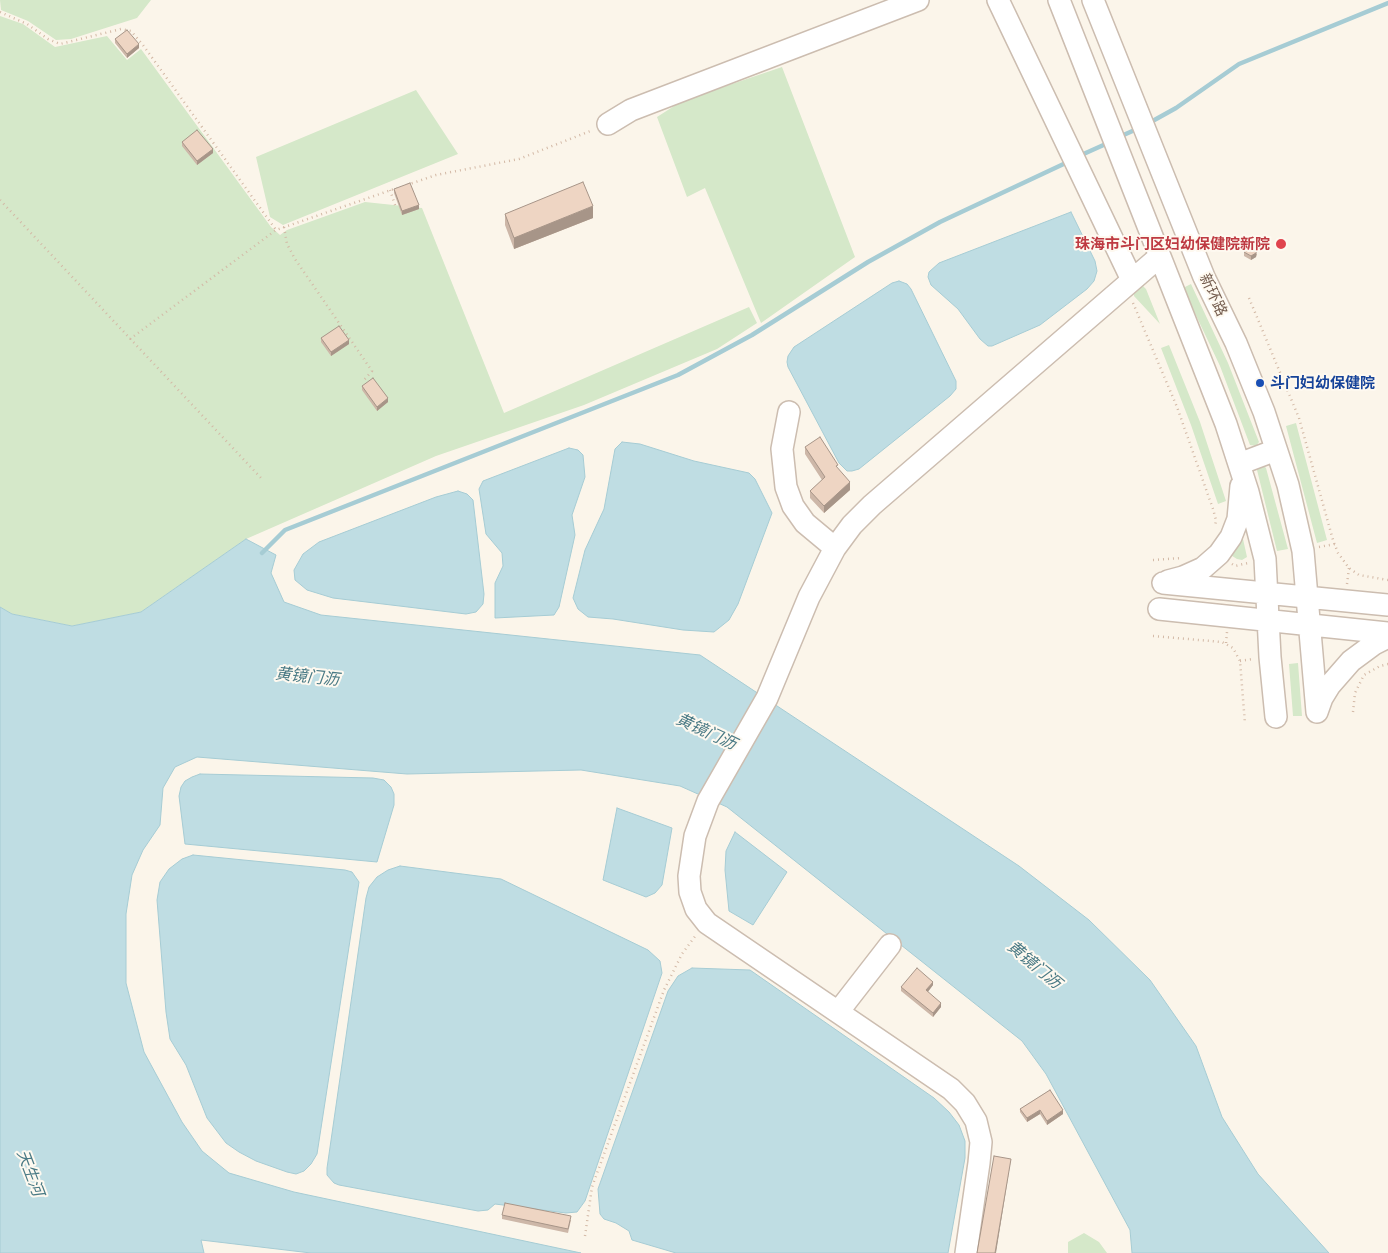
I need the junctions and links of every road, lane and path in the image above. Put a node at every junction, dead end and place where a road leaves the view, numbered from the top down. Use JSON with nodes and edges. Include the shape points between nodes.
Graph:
{"nodes":[{"id":1,"x":918,"y":0,"type":"edge"},
{"id":2,"x":998,"y":0,"type":"edge"},
{"id":3,"x":1059,"y":0,"type":"edge"},
{"id":4,"x":1093,"y":0,"type":"edge"},
{"id":5,"x":0,"y":12,"type":"edge"},
{"id":6,"x":608,"y":124,"type":"joint"},
{"id":7,"x":390,"y":190,"type":"junction"},
{"id":8,"x":0,"y":200,"type":"edge"},
{"id":9,"x":396,"y":208,"type":"dead end"},
{"id":10,"x":284,"y":227,"type":"junction"},
{"id":11,"x":276,"y":230,"type":"junction"},
{"id":12,"x":1159,"y":257,"type":"junction"},
{"id":13,"x":1129,"y":283,"type":"junction"},
{"id":14,"x":1249,"y":298,"type":"dead end"},
{"id":15,"x":130,"y":339,"type":"junction"},
{"id":16,"x":363,"y":381,"type":"dead end"},
{"id":17,"x":789,"y":412,"type":"dead end"},
{"id":18,"x":1276,"y":450,"type":"junction"},
{"id":19,"x":1239,"y":464,"type":"junction"},
{"id":20,"x":261,"y":478,"type":"dead end"},
{"id":21,"x":1215,"y":531,"type":"dead end"},
{"id":22,"x":835,"y":548,"type":"junction"},
{"id":23,"x":1184,"y":558,"type":"dead end"},
{"id":24,"x":1153,"y":560,"type":"dead end"},
{"id":25,"x":1388,"y":580,"type":"edge"},
{"id":26,"x":1266,"y":593,"type":"junction"},
{"id":27,"x":1307,"y":597,"type":"junction"},
{"id":28,"x":1388,"y":605,"type":"edge"},
{"id":29,"x":1159,"y":609,"type":"dead end"},
{"id":30,"x":1268,"y":620,"type":"junction"},
{"id":31,"x":1309,"y":625,"type":"junction"},
{"id":32,"x":1388,"y":633,"type":"edge"},
{"id":33,"x":1153,"y":636,"type":"dead end"},
{"id":34,"x":1388,"y":637,"type":"edge"},
{"id":35,"x":1270,"y":658,"type":"junction"},
{"id":36,"x":1240,"y":661,"type":"junction"},
{"id":37,"x":1388,"y":664,"type":"edge"},
{"id":38,"x":1353,"y":712,"type":"dead end"},
{"id":39,"x":1276,"y":717,"type":"dead end"},
{"id":40,"x":1245,"y":724,"type":"dead end"},
{"id":41,"x":707,"y":923,"type":"junction"},
{"id":42,"x":890,"y":945,"type":"dead end"},
{"id":43,"x":838,"y":1012,"type":"junction"},
{"id":44,"x":584,"y":1236,"type":"dead end"},
{"id":45,"x":966,"y":1253,"type":"edge"}],
"edges":[{"from":1,"to":6,"type":"street","via":[[631,110]]},
{"from":2,"to":13,"type":"street"},
{"from":3,"to":12,"type":"street"},
{"from":4,"to":18,"type":"street","name":"新环路","via":[[1204,277],[1236,343]]},
{"from":5,"to":11,"type":"path","via":[[60,44],[121,29],[131,31]]},
{"from":6,"to":7,"type":"path","via":[[519,159],[436,175]]},
{"from":7,"to":9,"type":"path"},
{"from":7,"to":10,"type":"path"},
{"from":8,"to":15,"type":"path"},
{"from":10,"to":11,"type":"path"},
{"from":10,"to":16,"type":"path","via":[[287,244],[295,259],[372,372]]},
{"from":11,"to":15,"type":"path"},
{"from":12,"to":13,"type":"street"},
{"from":12,"to":19,"type":"street"},
{"from":13,"to":21,"type":"path","via":[[1214,509]]},
{"from":13,"to":22,"type":"street","via":[[872,505]]},
{"from":14,"to":25,"type":"path","via":[[1299,418],[1338,553],[1359,576]]},
{"from":15,"to":20,"type":"path"},
{"from":17,"to":22,"type":"street","via":[[782,449],[786,488],[805,523]]},
{"from":18,"to":19,"type":"street"},
{"from":18,"to":27,"type":"street","name":"新环路","via":[[1288,485],[1303,551]]},
{"from":19,"to":26,"type":"street","via":[[1265,560]]},
{"from":19,"to":26,"type":"street","via":[[1240,502],[1231,537],[1203,568],[1163,583]]},
{"from":22,"to":41,"type":"street","via":[[809,597],[767,698],[708,801],[695,836],[690,892],[696,910]]},
{"from":23,"to":24,"type":"path"},
{"from":26,"to":27,"type":"street"},
{"from":26,"to":30,"type":"street"},
{"from":27,"to":28,"type":"street"},
{"from":27,"to":31,"type":"street","name":"新环路"},
{"from":29,"to":30,"type":"street"},
{"from":30,"to":31,"type":"street"},
{"from":30,"to":35,"type":"street"},
{"from":31,"to":32,"type":"street"},
{"from":31,"to":34,"type":"street","name":"新环路","via":[[1317,712],[1330,685],[1350,661]]},
{"from":33,"to":36,"type":"path","via":[[1222,642],[1233,648]]},
{"from":35,"to":36,"type":"path"},
{"from":35,"to":39,"type":"street"},
{"from":36,"to":40,"type":"path"},
{"from":37,"to":38,"type":"path","via":[[1364,675],[1355,693]]},
{"from":41,"to":43,"type":"street"},
{"from":41,"to":44,"type":"path","via":[[682,954],[664,990],[592,1187]]},
{"from":42,"to":43,"type":"street"},
{"from":43,"to":45,"type":"street","via":[[951,1089],[976,1121],[981,1142]]}]}
